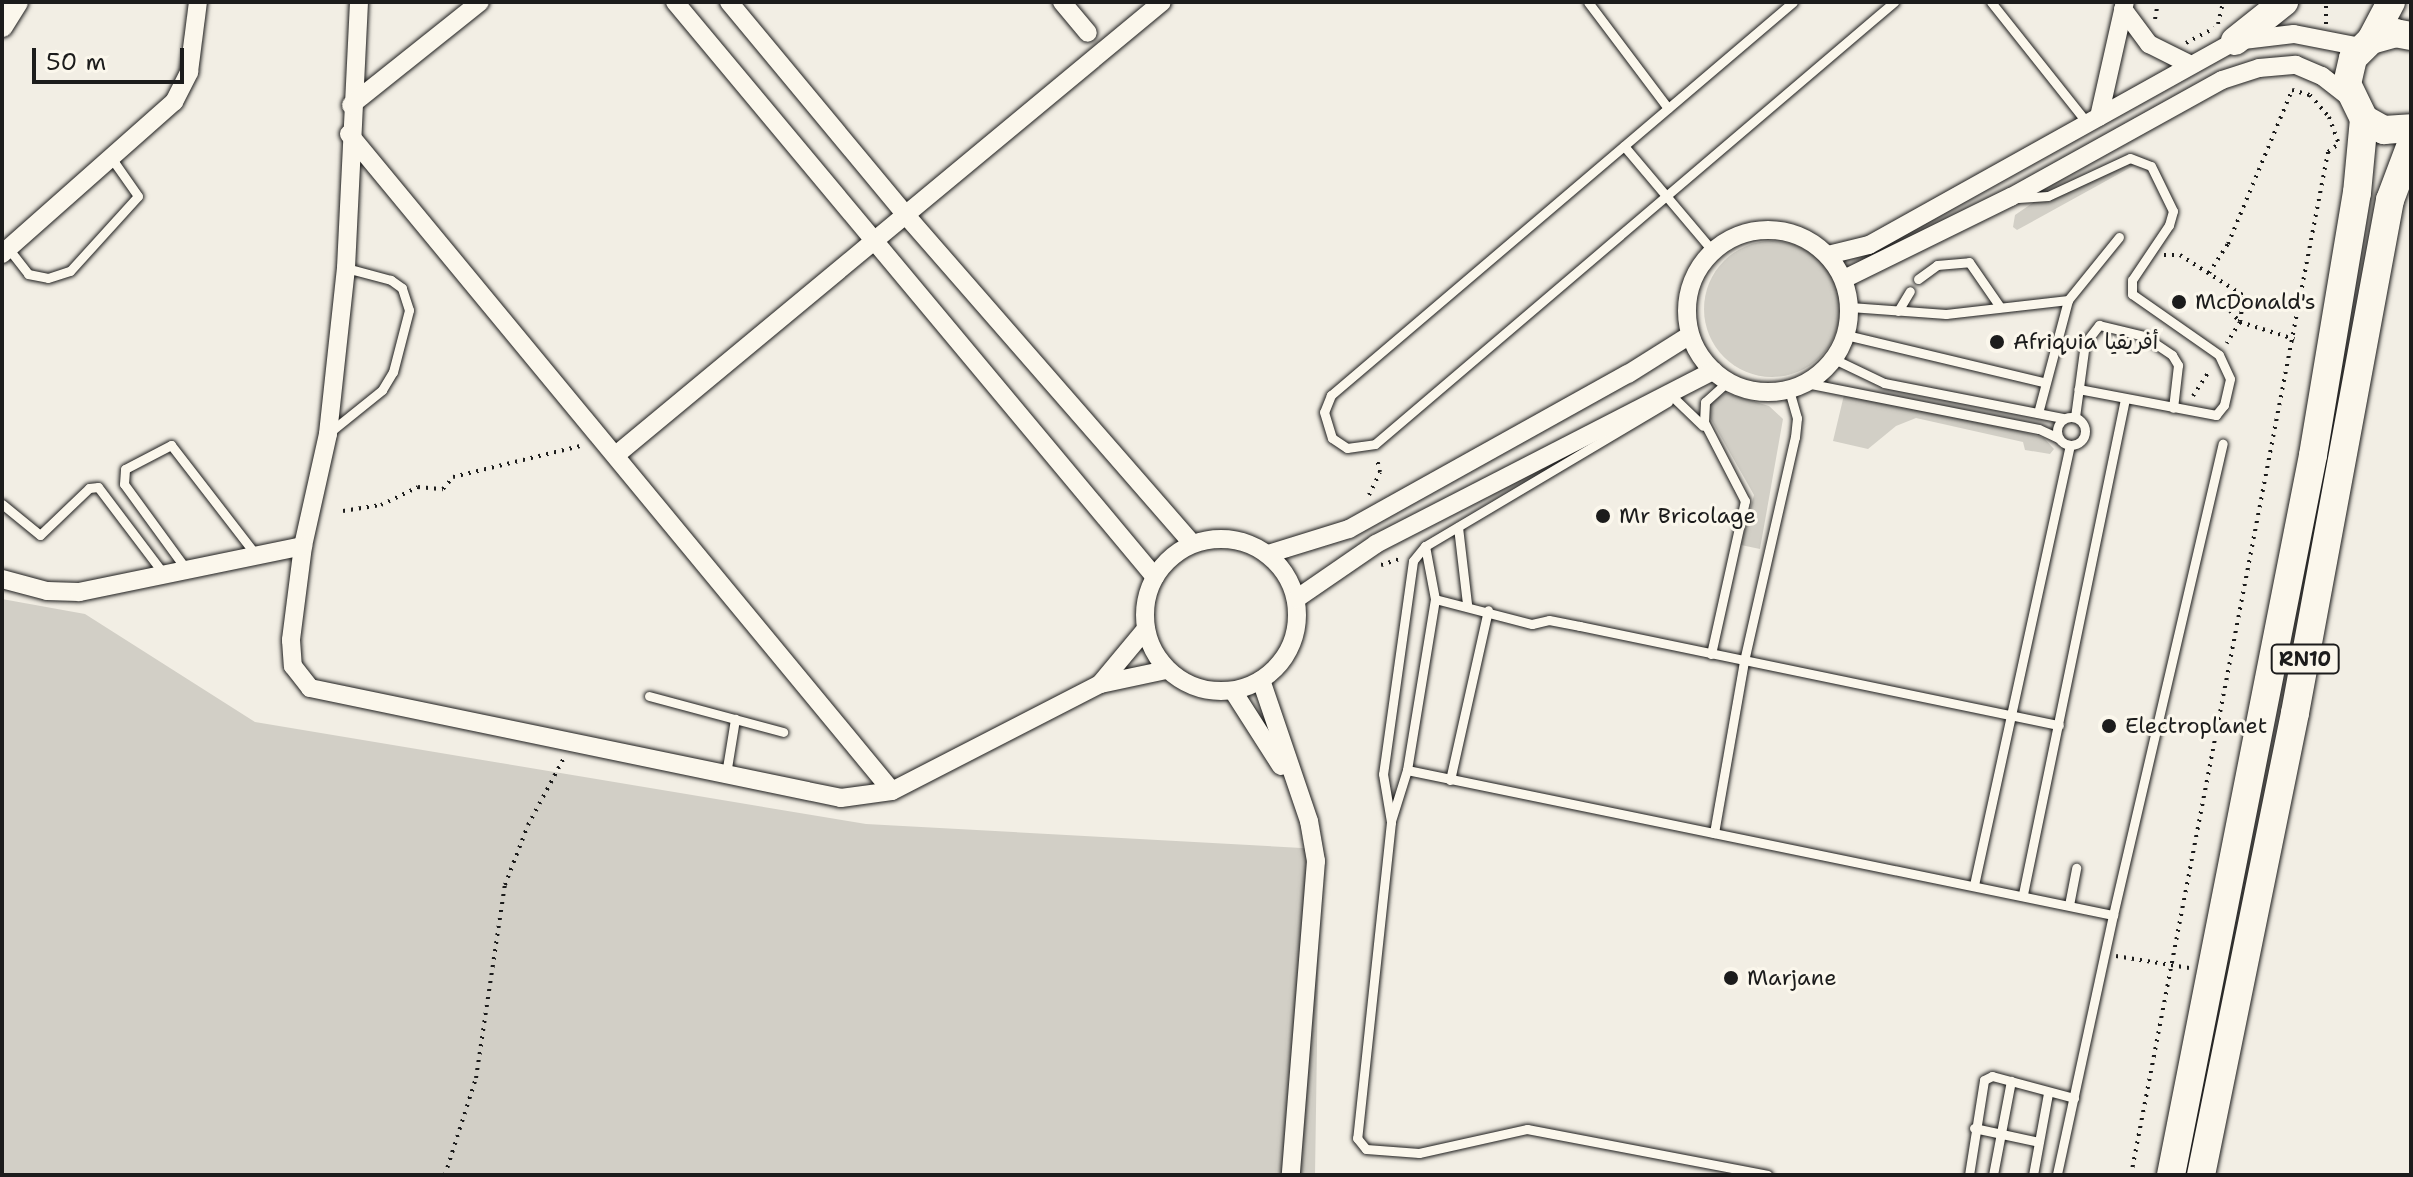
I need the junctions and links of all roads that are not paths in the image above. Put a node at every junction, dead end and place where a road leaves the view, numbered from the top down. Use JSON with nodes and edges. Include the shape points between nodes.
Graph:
{"nodes":[{"id":1,"x":17,"y":2,"type":"edge"},
{"id":2,"x":198,"y":2,"type":"edge"},
{"id":3,"x":359,"y":2,"type":"edge"},
{"id":4,"x":480,"y":2,"type":"edge"},
{"id":5,"x":675,"y":2,"type":"edge"},
{"id":6,"x":729,"y":2,"type":"edge"},
{"id":7,"x":1062,"y":2,"type":"edge"},
{"id":8,"x":1162,"y":2,"type":"edge"},
{"id":9,"x":1588,"y":2,"type":"edge"},
{"id":10,"x":1793,"y":2,"type":"edge"},
{"id":11,"x":1894,"y":2,"type":"edge"},
{"id":12,"x":1991,"y":2,"type":"edge"},
{"id":13,"x":2284,"y":2,"type":"edge"},
{"id":14,"x":2391,"y":2,"type":"edge"},
{"id":15,"x":2124,"y":5,"type":"edge"},
{"id":16,"x":2,"y":26,"type":"edge"},
{"id":17,"x":2227,"y":29,"type":"junction"},
{"id":18,"x":1088,"y":33,"type":"dead end"},
{"id":19,"x":2411,"y":36,"type":"edge"},
{"id":20,"x":2366,"y":43,"type":"junction"},
{"id":21,"x":2189,"y":64,"type":"junction"},
{"id":22,"x":351,"y":105,"type":"junction"},
{"id":23,"x":1668,"y":108,"type":"junction"},
{"id":24,"x":2093,"y":120,"type":"junction"},
{"id":25,"x":2354,"y":123,"type":"junction"},
{"id":26,"x":2411,"y":128,"type":"edge"},
{"id":27,"x":349,"y":134,"type":"junction"},
{"id":28,"x":2411,"y":144,"type":"edge"},
{"id":29,"x":1624,"y":146,"type":"junction"},
{"id":30,"x":112,"y":159,"type":"junction"},
{"id":31,"x":1668,"y":197,"type":"junction"},
{"id":32,"x":2011,"y":197,"type":"junction"},
{"id":33,"x":904,"y":213,"type":"junction"},
{"id":34,"x":2119,"y":237,"type":"dead end"},
{"id":35,"x":872,"y":240,"type":"junction"},
{"id":36,"x":1712,"y":250,"type":"junction"},
{"id":37,"x":5,"y":251,"type":"edge"},
{"id":38,"x":1828,"y":255,"type":"junction"},
{"id":39,"x":346,"y":268,"type":"junction"},
{"id":40,"x":1844,"y":279,"type":"junction"},
{"id":41,"x":1918,"y":279,"type":"dead end"},
{"id":42,"x":1910,"y":291,"type":"dead end"},
{"id":43,"x":2068,"y":300,"type":"junction"},
{"id":44,"x":1850,"y":307,"type":"junction"},
{"id":45,"x":2000,"y":307,"type":"junction"},
{"id":46,"x":1898,"y":311,"type":"junction"},
{"id":47,"x":1690,"y":335,"type":"junction"},
{"id":48,"x":1846,"y":335,"type":"junction"},
{"id":49,"x":1834,"y":359,"type":"junction"},
{"id":50,"x":1720,"y":376,"type":"junction"},
{"id":51,"x":2044,"y":382,"type":"junction"},
{"id":52,"x":1798,"y":386,"type":"junction"},
{"id":53,"x":2078,"y":389,"type":"junction"},
{"id":54,"x":1673,"y":394,"type":"junction"},
{"id":55,"x":2125,"y":399,"type":"junction"},
{"id":56,"x":2174,"y":403,"type":"junction"},
{"id":57,"x":2038,"y":413,"type":"junction"},
{"id":58,"x":2075,"y":417,"type":"junction"},
{"id":59,"x":2063,"y":418,"type":"junction"},
{"id":60,"x":1705,"y":428,"type":"junction"},
{"id":61,"x":328,"y":434,"type":"junction"},
{"id":62,"x":2058,"y":438,"type":"junction"},
{"id":63,"x":2223,"y":444,"type":"dead end"},
{"id":64,"x":2070,"y":445,"type":"junction"},
{"id":65,"x":616,"y":455,"type":"junction"},
{"id":66,"x":2,"y":504,"type":"edge"},
{"id":67,"x":1458,"y":527,"type":"junction"},
{"id":68,"x":1192,"y":543,"type":"junction"},
{"id":69,"x":303,"y":546,"type":"junction"},
{"id":70,"x":1425,"y":546,"type":"junction"},
{"id":71,"x":1268,"y":554,"type":"junction"},
{"id":72,"x":256,"y":555,"type":"junction"},
{"id":73,"x":186,"y":569,"type":"junction"},
{"id":74,"x":163,"y":573,"type":"junction"},
{"id":75,"x":1155,"y":577,"type":"junction"},
{"id":76,"x":2,"y":579,"type":"edge"},
{"id":77,"x":1296,"y":599,"type":"junction"},
{"id":78,"x":1435,"y":599,"type":"junction"},
{"id":79,"x":1467,"y":604,"type":"junction"},
{"id":80,"x":1488,"y":610,"type":"junction"},
{"id":81,"x":1145,"y":630,"type":"junction"},
{"id":82,"x":1711,"y":654,"type":"junction"},
{"id":83,"x":1744,"y":661,"type":"junction"},
{"id":84,"x":1166,"y":670,"type":"junction"},
{"id":85,"x":1261,"y":680,"type":"junction"},
{"id":86,"x":1100,"y":684,"type":"junction"},
{"id":87,"x":1233,"y":691,"type":"junction"},
{"id":88,"x":649,"y":696,"type":"dead end"},
{"id":89,"x":2012,"y":715,"type":"junction"},
{"id":90,"x":735,"y":719,"type":"junction"},
{"id":91,"x":2059,"y":725,"type":"junction"},
{"id":92,"x":783,"y":732,"type":"dead end"},
{"id":93,"x":1407,"y":770,"type":"junction"},
{"id":94,"x":725,"y":777,"type":"junction"},
{"id":95,"x":1450,"y":780,"type":"junction"},
{"id":96,"x":1295,"y":788,"type":"junction"},
{"id":97,"x":892,"y":791,"type":"junction"},
{"id":98,"x":1391,"y":822,"type":"junction"},
{"id":99,"x":1714,"y":833,"type":"junction"},
{"id":100,"x":2076,"y":868,"type":"dead end"},
{"id":101,"x":1974,"y":885,"type":"junction"},
{"id":102,"x":2023,"y":894,"type":"junction"},
{"id":103,"x":2069,"y":905,"type":"junction"},
{"id":104,"x":2113,"y":915,"type":"junction"},
{"id":105,"x":2011,"y":1081,"type":"junction"},
{"id":106,"x":2048,"y":1093,"type":"junction"},
{"id":107,"x":2074,"y":1098,"type":"junction"},
{"id":108,"x":1974,"y":1128,"type":"junction"},
{"id":109,"x":2001,"y":1133,"type":"junction"},
{"id":110,"x":2039,"y":1142,"type":"junction"},
{"id":111,"x":1291,"y":1175,"type":"edge"},
{"id":112,"x":1768,"y":1175,"type":"edge"},
{"id":113,"x":1969,"y":1175,"type":"edge"},
{"id":114,"x":1993,"y":1175,"type":"edge"},
{"id":115,"x":2033,"y":1175,"type":"edge"},
{"id":116,"x":2057,"y":1175,"type":"edge"},
{"id":117,"x":2171,"y":1175,"type":"edge"},
{"id":118,"x":2201,"y":1175,"type":"edge"}],
"edges":[{"from":1,"to":16,"type":"street"},
{"from":2,"to":30,"type":"street","via":[[194,51],[182,91]]},
{"from":3,"to":22,"type":"street"},
{"from":4,"to":22,"type":"street"},
{"from":5,"to":35,"type":"street"},
{"from":6,"to":33,"type":"street"},
{"from":7,"to":18,"type":"street"},
{"from":8,"to":33,"type":"street"},
{"from":9,"to":23,"type":"lane"},
{"from":10,"to":23,"type":"lane"},
{"from":11,"to":31,"type":"lane"},
{"from":12,"to":24,"type":"lane"},
{"from":13,"to":17,"type":"main road"},
{"from":14,"to":20,"type":"main road","number":"RN10"},
{"from":15,"to":21,"type":"street","via":[[2139,34]]},
{"from":15,"to":24,"type":"street"},
{"from":17,"to":20,"type":"street"},
{"from":17,"to":21,"type":"street"},
{"from":19,"to":20,"type":"main road","via":[[2396,33]]},
{"from":20,"to":25,"type":"main road","number":"RN10","via":[[2348,70]]},
{"from":21,"to":24,"type":"street"},
{"from":22,"to":27,"type":"street"},
{"from":23,"to":29,"type":"lane"},
{"from":24,"to":38,"type":"street","via":[[1869,245]]},
{"from":25,"to":26,"type":"main road","via":[[2384,130]]},
{"from":25,"to":32,"type":"street","via":[[2322,76],[2296,65],[2259,68],[2222,80]]},
{"from":25,"to":117,"type":"main road","number":"RN10","via":[[2267,705]]},
{"from":27,"to":39,"type":"street"},
{"from":27,"to":65,"type":"street"},
{"from":28,"to":118,"type":"main road","number":"RN10","via":[[2390,200],[2295,713]]},
{"from":29,"to":31,"type":"lane"},
{"from":29,"to":31,"type":"lane","via":[[1331,395],[1324,422],[1332,438],[1357,450],[1375,444]]},
{"from":30,"to":37,"type":"street"},
{"from":30,"to":37,"type":"lane","via":[[138,196],[70,271],[48,278],[28,274]]},
{"from":31,"to":36,"type":"lane"},
{"from":32,"to":40,"type":"street"},
{"from":32,"to":56,"type":"lane","via":[[2048,196],[2136,158],[2151,166],[2173,211],[2132,280],[2135,299],[2219,355],[2230,379],[2216,415]]},
{"from":33,"to":35,"type":"street"},
{"from":33,"to":68,"type":"street"},
{"from":34,"to":43,"type":"lane"},
{"from":35,"to":65,"type":"street"},
{"from":35,"to":75,"type":"street"},
{"from":36,"to":38,"type":"street","via":[[1734,236],[1771,230],[1808,239]]},
{"from":36,"to":47,"type":"street","via":[[1689,289]]},
{"from":38,"to":40,"type":"street"},
{"from":39,"to":61,"type":"street"},
{"from":39,"to":61,"type":"lane","via":[[391,280],[402,288],[409,310],[393,372],[382,390]]},
{"from":40,"to":44,"type":"street"},
{"from":41,"to":45,"type":"lane","via":[[1937,265],[1969,262]]},
{"from":42,"to":46,"type":"lane"},
{"from":43,"to":45,"type":"lane"},
{"from":43,"to":51,"type":"lane"},
{"from":44,"to":46,"type":"lane"},
{"from":44,"to":48,"type":"street"},
{"from":45,"to":46,"type":"lane","via":[[1946,314]]},
{"from":47,"to":50,"type":"street"},
{"from":47,"to":71,"type":"street","via":[[1349,529]]},
{"from":48,"to":49,"type":"street"},
{"from":48,"to":51,"type":"lane"},
{"from":49,"to":52,"type":"street"},
{"from":49,"to":57,"type":"lane","via":[[1884,383]]},
{"from":50,"to":52,"type":"street","via":[[1762,392]]},
{"from":50,"to":54,"type":"street"},
{"from":50,"to":60,"type":"lane","via":[[1705,402]]},
{"from":51,"to":57,"type":"lane"},
{"from":52,"to":62,"type":"lane","via":[[2034,428]]},
{"from":52,"to":83,"type":"lane","via":[[1795,437]]},
{"from":53,"to":55,"type":"lane"},
{"from":53,"to":56,"type":"lane","via":[[2086,337],[2099,325],[2144,336],[2172,355],[2178,365]]},
{"from":53,"to":58,"type":"lane"},
{"from":54,"to":60,"type":"lane"},
{"from":54,"to":67,"type":"lane"},
{"from":54,"to":77,"type":"street","via":[[1363,551]]},
{"from":55,"to":56,"type":"lane"},
{"from":55,"to":91,"type":"lane"},
{"from":57,"to":59,"type":"lane"},
{"from":58,"to":59,"type":"lane"},
{"from":58,"to":64,"type":"lane","via":[[2083,424],[2084,436]]},
{"from":59,"to":62,"type":"lane"},
{"from":60,"to":82,"type":"lane","via":[[1745,501]]},
{"from":61,"to":69,"type":"street"},
{"from":62,"to":64,"type":"lane"},
{"from":63,"to":104,"type":"lane"},
{"from":64,"to":89,"type":"lane"},
{"from":65,"to":97,"type":"street"},
{"from":66,"to":74,"type":"lane","via":[[40,535],[89,488],[98,487]]},
{"from":67,"to":70,"type":"lane"},
{"from":67,"to":79,"type":"lane"},
{"from":68,"to":71,"type":"street","via":[[1224,538]]},
{"from":68,"to":75,"type":"street","via":[[1162,564]]},
{"from":69,"to":72,"type":"street"},
{"from":69,"to":94,"type":"street","via":[[292,653],[298,677],[310,688]]},
{"from":70,"to":78,"type":"lane"},
{"from":70,"to":98,"type":"lane","via":[[1410,571],[1383,774]]},
{"from":71,"to":77,"type":"street","via":[[1282,568]]},
{"from":72,"to":73,"type":"street"},
{"from":72,"to":73,"type":"lane","via":[[171,445],[125,469],[124,484]]},
{"from":73,"to":74,"type":"street"},
{"from":74,"to":76,"type":"street","via":[[79,592],[47,591]]},
{"from":75,"to":81,"type":"street","via":[[1146,596]]},
{"from":77,"to":85,"type":"street","via":[[1297,624],[1289,650]]},
{"from":78,"to":79,"type":"lane"},
{"from":78,"to":93,"type":"lane"},
{"from":79,"to":80,"type":"lane"},
{"from":80,"to":82,"type":"lane","via":[[1532,624],[1565,623]]},
{"from":80,"to":95,"type":"lane"},
{"from":81,"to":84,"type":"street"},
{"from":81,"to":86,"type":"street"},
{"from":82,"to":83,"type":"lane"},
{"from":83,"to":89,"type":"lane"},
{"from":83,"to":99,"type":"lane"},
{"from":84,"to":86,"type":"street"},
{"from":84,"to":87,"type":"street","via":[[1182,682]]},
{"from":85,"to":87,"type":"street"},
{"from":85,"to":96,"type":"street"},
{"from":86,"to":97,"type":"street"},
{"from":87,"to":96,"type":"street"},
{"from":88,"to":90,"type":"lane"},
{"from":89,"to":91,"type":"lane"},
{"from":89,"to":101,"type":"lane"},
{"from":90,"to":92,"type":"lane"},
{"from":90,"to":94,"type":"lane"},
{"from":91,"to":102,"type":"lane"},
{"from":93,"to":95,"type":"lane"},
{"from":93,"to":98,"type":"lane"},
{"from":94,"to":97,"type":"street","via":[[841,798]]},
{"from":95,"to":99,"type":"lane"},
{"from":96,"to":111,"type":"street","via":[[1309,821],[1316,861]]},
{"from":98,"to":112,"type":"lane","via":[[1357,1138],[1366,1149],[1419,1153],[1527,1129]]},
{"from":99,"to":101,"type":"lane"},
{"from":100,"to":103,"type":"lane"},
{"from":101,"to":102,"type":"lane"},
{"from":102,"to":103,"type":"lane"},
{"from":103,"to":104,"type":"lane"},
{"from":104,"to":107,"type":"lane"},
{"from":105,"to":106,"type":"lane"},
{"from":105,"to":108,"type":"lane","via":[[1992,1076],[1984,1080]]},
{"from":105,"to":109,"type":"lane"},
{"from":106,"to":107,"type":"lane"},
{"from":106,"to":110,"type":"lane"},
{"from":107,"to":116,"type":"lane"},
{"from":108,"to":109,"type":"lane"},
{"from":108,"to":113,"type":"lane"},
{"from":109,"to":110,"type":"lane"},
{"from":109,"to":114,"type":"lane"},
{"from":110,"to":115,"type":"lane"}]}
